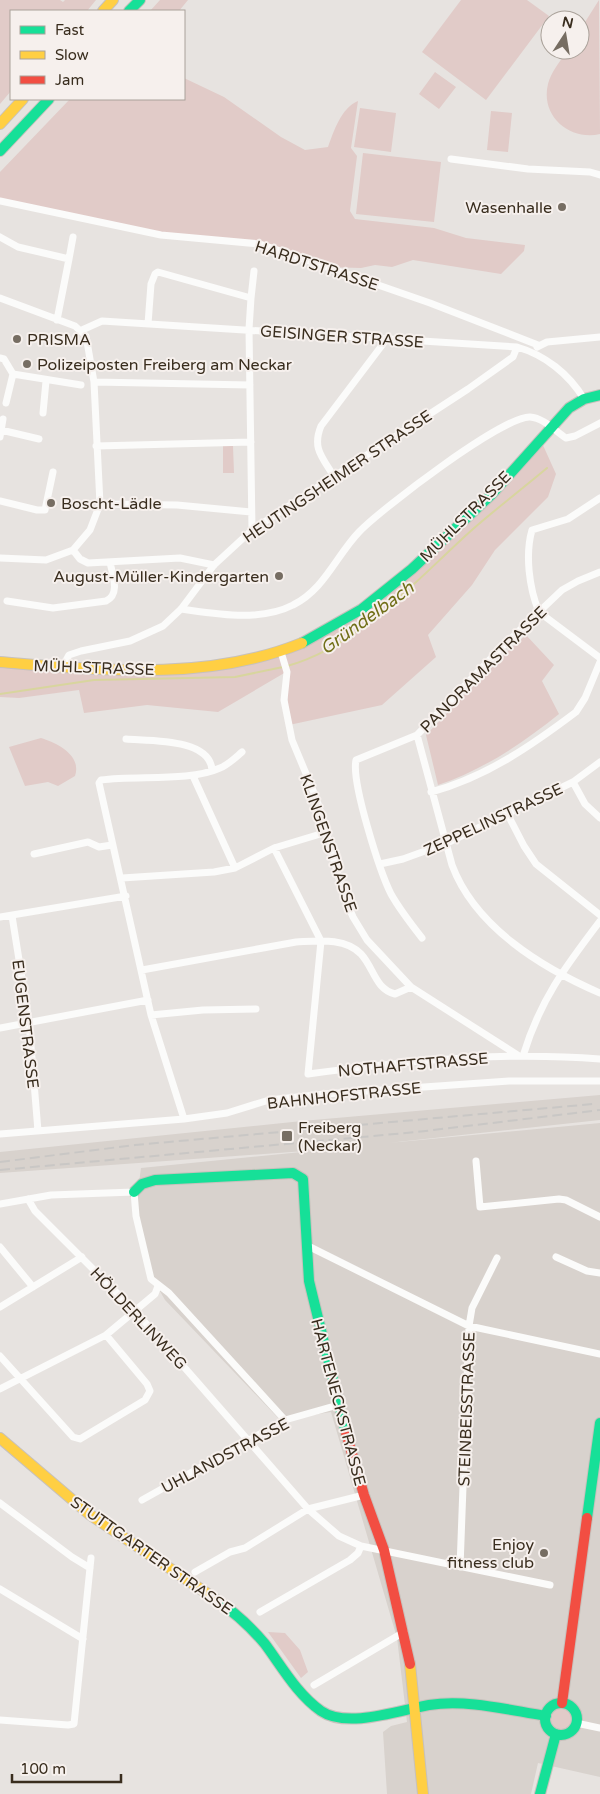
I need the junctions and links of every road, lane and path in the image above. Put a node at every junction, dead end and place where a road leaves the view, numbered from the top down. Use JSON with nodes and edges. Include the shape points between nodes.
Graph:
{"nodes":[{"id":1,"x":113,"y":0,"type":"edge"},
{"id":2,"x":140,"y":0,"type":"edge"},
{"id":3,"x":104,"y":10,"type":"edge"},
{"id":4,"x":130,"y":10,"type":"edge"},
{"id":5,"x":22,"y":100,"type":"edge"},
{"id":6,"x":48,"y":100,"type":"edge"},
{"id":7,"x":0,"y":124,"type":"edge"},
{"id":8,"x":0,"y":151,"type":"edge"},
{"id":9,"x":451,"y":159,"type":"dead end"},
{"id":10,"x":600,"y":175,"type":"edge"},
{"id":11,"x":0,"y":201,"type":"edge"},
{"id":12,"x":0,"y":237,"type":"edge"},
{"id":13,"x":73,"y":238,"type":"dead end"},
{"id":14,"x":69,"y":259,"type":"junction"},
{"id":15,"x":254,"y":272,"type":"dead end"},
{"id":16,"x":0,"y":298,"type":"edge"},
{"id":17,"x":251,"y":298,"type":"junction"},
{"id":18,"x":57,"y":320,"type":"junction"},
{"id":19,"x":148,"y":324,"type":"junction"},
{"id":20,"x":249,"y":329,"type":"junction"},
{"id":21,"x":82,"y":330,"type":"junction"},
{"id":22,"x":600,"y":337,"type":"edge"},
{"id":23,"x":386,"y":340,"type":"junction"},
{"id":24,"x":517,"y":347,"type":"junction"},
{"id":25,"x":536,"y":349,"type":"junction"},
{"id":26,"x":0,"y":358,"type":"edge"},
{"id":27,"x":13,"y":374,"type":"junction"},
{"id":28,"x":46,"y":381,"type":"junction"},
{"id":29,"x":94,"y":382,"type":"junction"},
{"id":30,"x":80,"y":385,"type":"dead end"},
{"id":31,"x":250,"y":385,"type":"junction"},
{"id":32,"x":600,"y":395,"type":"edge"},
{"id":33,"x":584,"y":398,"type":"junction"},
{"id":34,"x":6,"y":402,"type":"dead end"},
{"id":35,"x":43,"y":413,"type":"dead end"},
{"id":36,"x":3,"y":419,"type":"dead end"},
{"id":37,"x":600,"y":423,"type":"edge"},
{"id":38,"x":551,"y":426,"type":"junction"},
{"id":39,"x":1,"y":434,"type":"edge"},
{"id":40,"x":39,"y":439,"type":"dead end"},
{"id":41,"x":251,"y":442,"type":"junction"},
{"id":42,"x":96,"y":446,"type":"junction"},
{"id":43,"x":53,"y":472,"type":"dead end"},
{"id":44,"x":333,"y":475,"type":"junction"},
{"id":45,"x":600,"y":498,"type":"edge"},
{"id":46,"x":0,"y":501,"type":"edge"},
{"id":47,"x":100,"y":504,"type":"junction"},
{"id":48,"x":251,"y":512,"type":"junction"},
{"id":49,"x":252,"y":530,"type":"junction"},
{"id":50,"x":73,"y":550,"type":"junction"},
{"id":51,"x":0,"y":558,"type":"edge"},
{"id":52,"x":110,"y":562,"type":"junction"},
{"id":53,"x":214,"y":565,"type":"junction"},
{"id":54,"x":600,"y":572,"type":"edge"},
{"id":55,"x":7,"y":601,"type":"dead end"},
{"id":56,"x":181,"y":609,"type":"junction"},
{"id":57,"x":538,"y":612,"type":"junction"},
{"id":58,"x":282,"y":656,"type":"junction"},
{"id":59,"x":600,"y":658,"type":"edge"},
{"id":60,"x":0,"y":662,"type":"edge"},
{"id":61,"x":600,"y":662,"type":"edge"},
{"id":62,"x":63,"y":666,"type":"junction"},
{"id":63,"x":417,"y":734,"type":"junction"},
{"id":64,"x":126,"y":739,"type":"dead end"},
{"id":65,"x":242,"y":752,"type":"dead end"},
{"id":66,"x":600,"y":762,"type":"edge"},
{"id":67,"x":212,"y":770,"type":"junction"},
{"id":68,"x":193,"y":776,"type":"junction"},
{"id":69,"x":573,"y":782,"type":"junction"},
{"id":70,"x":431,"y":792,"type":"junction"},
{"id":71,"x":507,"y":813,"type":"junction"},
{"id":72,"x":600,"y":818,"type":"edge"},
{"id":73,"x":327,"y":832,"type":"junction"},
{"id":74,"x":447,"y":843,"type":"junction"},
{"id":75,"x":112,"y":845,"type":"junction"},
{"id":76,"x":274,"y":848,"type":"junction"},
{"id":77,"x":34,"y":854,"type":"dead end"},
{"id":78,"x":380,"y":864,"type":"junction"},
{"id":79,"x":235,"y":868,"type":"junction"},
{"id":80,"x":122,"y":878,"type":"junction"},
{"id":81,"x":126,"y":896,"type":"junction"},
{"id":82,"x":600,"y":915,"type":"edge"},
{"id":83,"x":12,"y":916,"type":"junction"},
{"id":84,"x":0,"y":917,"type":"edge"},
{"id":85,"x":600,"y":921,"type":"edge"},
{"id":86,"x":422,"y":938,"type":"dead end"},
{"id":87,"x":321,"y":941,"type":"junction"},
{"id":88,"x":142,"y":970,"type":"junction"},
{"id":89,"x":559,"y":975,"type":"junction"},
{"id":90,"x":410,"y":987,"type":"junction"},
{"id":91,"x":600,"y":993,"type":"edge"},
{"id":92,"x":148,"y":1000,"type":"junction"},
{"id":93,"x":256,"y":1009,"type":"dead end"},
{"id":94,"x":151,"y":1015,"type":"junction"},
{"id":95,"x":29,"y":1022,"type":"junction"},
{"id":96,"x":0,"y":1028,"type":"edge"},
{"id":97,"x":521,"y":1056,"type":"junction"},
{"id":98,"x":600,"y":1059,"type":"edge"},
{"id":99,"x":600,"y":1080,"type":"edge"},
{"id":100,"x":184,"y":1118,"type":"junction"},
{"id":101,"x":38,"y":1131,"type":"junction"},
{"id":102,"x":0,"y":1134,"type":"edge"},
{"id":103,"x":476,"y":1161,"type":"dead end"},
{"id":104,"x":134,"y":1192,"type":"junction"},
{"id":105,"x":28,"y":1199,"type":"junction"},
{"id":106,"x":0,"y":1204,"type":"edge"},
{"id":107,"x":600,"y":1217,"type":"edge"},
{"id":108,"x":308,"y":1246,"type":"junction"},
{"id":109,"x":0,"y":1247,"type":"edge"},
{"id":110,"x":82,"y":1257,"type":"junction"},
{"id":111,"x":498,"y":1258,"type":"dead end"},
{"id":112,"x":556,"y":1258,"type":"dead end"},
{"id":113,"x":600,"y":1273,"type":"edge"},
{"id":114,"x":158,"y":1286,"type":"junction"},
{"id":115,"x":33,"y":1287,"type":"junction"},
{"id":116,"x":0,"y":1307,"type":"edge"},
{"id":117,"x":136,"y":1312,"type":"junction"},
{"id":118,"x":469,"y":1326,"type":"junction"},
{"id":119,"x":106,"y":1335,"type":"junction"},
{"id":120,"x":600,"y":1354,"type":"edge"},
{"id":121,"x":0,"y":1356,"type":"edge"},
{"id":122,"x":22,"y":1379,"type":"junction"},
{"id":123,"x":0,"y":1389,"type":"edge"},
{"id":124,"x":338,"y":1405,"type":"junction"},
{"id":125,"x":284,"y":1420,"type":"junction"},
{"id":126,"x":600,"y":1423,"type":"edge"},
{"id":127,"x":0,"y":1438,"type":"edge"},
{"id":128,"x":248,"y":1439,"type":"junction"},
{"id":129,"x":364,"y":1495,"type":"junction"},
{"id":130,"x":142,"y":1500,"type":"dead end"},
{"id":131,"x":0,"y":1504,"type":"edge"},
{"id":132,"x":308,"y":1509,"type":"junction"},
{"id":133,"x":361,"y":1546,"type":"junction"},
{"id":134,"x":384,"y":1550,"type":"junction"},
{"id":135,"x":91,"y":1558,"type":"dead end"},
{"id":136,"x":460,"y":1567,"type":"junction"},
{"id":137,"x":90,"y":1568,"type":"junction"},
{"id":138,"x":194,"y":1572,"type":"dead end"},
{"id":139,"x":550,"y":1585,"type":"dead end"},
{"id":140,"x":0,"y":1589,"type":"edge"},
{"id":141,"x":260,"y":1612,"type":"dead end"},
{"id":142,"x":404,"y":1632,"type":"junction"},
{"id":143,"x":83,"y":1639,"type":"junction"},
{"id":144,"x":314,"y":1685,"type":"dead end"},
{"id":145,"x":562,"y":1703,"type":"junction"},
{"id":146,"x":416,"y":1708,"type":"junction"},
{"id":147,"x":546,"y":1716,"type":"junction"},
{"id":148,"x":0,"y":1720,"type":"edge"},
{"id":149,"x":576,"y":1724,"type":"junction"},
{"id":150,"x":600,"y":1728,"type":"edge"},
{"id":151,"x":556,"y":1734,"type":"junction"},
{"id":152,"x":423,"y":1794,"type":"edge"},
{"id":153,"x":540,"y":1794,"type":"edge"}],
"edges":[{"from":1,"to":3,"type":"main road"},
{"from":2,"to":4,"type":"main road"},
{"from":5,"to":7,"type":"main road"},
{"from":6,"to":8,"type":"main road"},
{"from":9,"to":10,"type":"street"},
{"from":11,"to":25,"type":"street","name":"HARDTSTRASSE","via":[[161,234],[260,244],[430,303]]},
{"from":12,"to":14,"type":"street","via":[[48,256]]},
{"from":13,"to":14,"type":"street"},
{"from":14,"to":18,"type":"street"},
{"from":15,"to":17,"type":"street"},
{"from":16,"to":18,"type":"street"},
{"from":17,"to":19,"type":"street","via":[[158,272],[151,284]]},
{"from":17,"to":20,"type":"street"},
{"from":18,"to":21,"type":"street"},
{"from":19,"to":20,"type":"street","name":"GEISINGER STRASSE"},
{"from":19,"to":21,"type":"street","name":"GEISINGER STRASSE","via":[[102,321]]},
{"from":20,"to":23,"type":"street","name":"GEISINGER STRASSE"},
{"from":20,"to":31,"type":"street"},
{"from":21,"to":29,"type":"street","via":[[89,343]]},
{"from":22,"to":25,"type":"street","via":[[547,342]]},
{"from":23,"to":24,"type":"street","name":"GEISINGER STRASSE"},
{"from":23,"to":44,"type":"street","via":[[317,436],[319,452]]},
{"from":24,"to":25,"type":"street","name":"GEISINGER STRASSE"},
{"from":24,"to":44,"type":"street","name":"HEUTINGSHEIMER STRASSE","via":[[514,357]]},
{"from":25,"to":33,"type":"street","name":"GEISINGER STRASSE","via":[[576,385]]},
{"from":26,"to":27,"type":"street","via":[[4,358]]},
{"from":27,"to":28,"type":"street"},
{"from":27,"to":34,"type":"street"},
{"from":28,"to":30,"type":"street"},
{"from":28,"to":35,"type":"street"},
{"from":29,"to":31,"type":"street"},
{"from":29,"to":42,"type":"street"},
{"from":31,"to":41,"type":"street"},
{"from":32,"to":33,"type":"main road","name":"MÜHLSTRASSE"},
{"from":33,"to":38,"type":"main road","name":"MÜHLSTRASSE"},
{"from":36,"to":39,"type":"street"},
{"from":37,"to":38,"type":"street","via":[[566,438]]},
{"from":38,"to":56,"type":"street","via":[[536,418],[519,419],[431,474],[359,532],[322,581],[309,595],[294,604],[275,612],[245,615]]},
{"from":38,"to":58,"type":"main road","name":"MÜHLSTRASSE","via":[[482,505],[418,563],[349,617]]},
{"from":39,"to":40,"type":"street"},
{"from":41,"to":42,"type":"street"},
{"from":41,"to":48,"type":"street"},
{"from":42,"to":47,"type":"street"},
{"from":43,"to":46,"type":"street","via":[[44,510]]},
{"from":44,"to":49,"type":"street","name":"HEUTINGSHEIMER STRASSE"},
{"from":45,"to":57,"type":"street","via":[[568,519],[532,530],[528,540],[532,595]]},
{"from":47,"to":48,"type":"street","via":[[177,505]]},
{"from":47,"to":50,"type":"street","via":[[90,530]]},
{"from":48,"to":49,"type":"street"},
{"from":49,"to":53,"type":"street","name":"HEUTINGSHEIMER STRASSE"},
{"from":50,"to":51,"type":"street","via":[[46,560]]},
{"from":50,"to":52,"type":"street","via":[[88,563]]},
{"from":52,"to":53,"type":"street","via":[[180,558]]},
{"from":52,"to":55,"type":"street","via":[[114,591],[111,599],[106,601],[53,608]]},
{"from":53,"to":56,"type":"street","name":"HEUTINGSHEIMER STRASSE"},
{"from":54,"to":57,"type":"street","name":"PANORAMASTRASSE","via":[[562,590]]},
{"from":56,"to":62,"type":"street","name":"HEUTINGSHEIMER STRASSE","via":[[163,626],[147,634],[108,647],[80,651],[69,656]]},
{"from":57,"to":59,"type":"street"},
{"from":57,"to":63,"type":"street","name":"PANORAMASTRASSE"},
{"from":58,"to":62,"type":"main road","name":"MÜHLSTRASSE","via":[[176,669]]},
{"from":58,"to":73,"type":"street","name":"KLINGENSTRASSE","via":[[287,672],[284,700],[292,740]]},
{"from":60,"to":62,"type":"main road","name":"MÜHLSTRASSE"},
{"from":61,"to":70,"type":"street","via":[[576,712],[489,771]]},
{"from":63,"to":70,"type":"street"},
{"from":63,"to":78,"type":"street","name":"PANORAMASTRASSE","via":[[360,757],[354,766]]},
{"from":64,"to":67,"type":"street","via":[[187,744],[206,756]]},
{"from":65,"to":67,"type":"street","via":[[220,769]]},
{"from":66,"to":69,"type":"street","name":"ZEPPELINSTRASSE"},
{"from":67,"to":68,"type":"street"},
{"from":68,"to":75,"type":"street","via":[[102,780],[99,783]]},
{"from":68,"to":79,"type":"street"},
{"from":69,"to":71,"type":"street","name":"ZEPPELINSTRASSE"},
{"from":69,"to":72,"type":"street","via":[[585,804]]},
{"from":70,"to":74,"type":"street"},
{"from":71,"to":74,"type":"street","name":"ZEPPELINSTRASSE"},
{"from":71,"to":82,"type":"street","via":[[536,864]]},
{"from":73,"to":76,"type":"street"},
{"from":73,"to":90,"type":"street","name":"KLINGENSTRASSE","via":[[353,917],[367,940]]},
{"from":74,"to":78,"type":"street","name":"ZEPPELINSTRASSE"},
{"from":74,"to":89,"type":"street","via":[[460,886],[472,904],[492,924]]},
{"from":75,"to":77,"type":"street","via":[[99,846],[88,842]]},
{"from":75,"to":80,"type":"street"},
{"from":76,"to":79,"type":"street"},
{"from":76,"to":87,"type":"street"},
{"from":78,"to":86,"type":"street","via":[[390,892]]},
{"from":79,"to":80,"type":"street"},
{"from":80,"to":81,"type":"street"},
{"from":81,"to":83,"type":"street"},
{"from":81,"to":88,"type":"street"},
{"from":83,"to":84,"type":"street"},
{"from":83,"to":95,"type":"street","name":"EUGENSTRASSE"},
{"from":85,"to":89,"type":"street"},
{"from":87,"to":88,"type":"street","via":[[296,942]]},
{"from":87,"to":90,"type":"street","via":[[349,946],[360,954],[381,987],[388,992],[395,994]]},
{"from":87,"to":97,"type":"street","name":"NOTHAFTSTRASSE","via":[[308,1074],[466,1056]]},
{"from":88,"to":92,"type":"street"},
{"from":89,"to":91,"type":"street"},
{"from":89,"to":97,"type":"street"},
{"from":90,"to":97,"type":"street","name":"KLINGENSTRASSE"},
{"from":92,"to":94,"type":"street"},
{"from":92,"to":95,"type":"street"},
{"from":93,"to":94,"type":"street"},
{"from":94,"to":100,"type":"street"},
{"from":95,"to":96,"type":"street"},
{"from":95,"to":101,"type":"street","name":"EUGENSTRASSE"},
{"from":97,"to":98,"type":"street"},
{"from":99,"to":100,"type":"street","name":"BAHNHOFSTRASSE","via":[[509,1081],[325,1094],[269,1100],[227,1113]]},
{"from":100,"to":101,"type":"street","name":"BAHNHOFSTRASSE"},
{"from":101,"to":102,"type":"street","name":"BAHNHOFSTRASSE"},
{"from":103,"to":107,"type":"street","via":[[480,1208],[559,1199]]},
{"from":104,"to":105,"type":"street"},
{"from":104,"to":108,"type":"main road","name":"HARTENECKSTRASSE","via":[[142,1184],[155,1180],[293,1173],[303,1179],[305,1188]]},
{"from":104,"to":114,"type":"street","via":[[143,1250],[151,1279]]},
{"from":105,"to":106,"type":"street"},
{"from":105,"to":110,"type":"street","name":"HÖLDERLINWEG","via":[[35,1211]]},
{"from":108,"to":118,"type":"street"},
{"from":108,"to":124,"type":"main road","name":"HARTENECKSTRASSE","via":[[309,1281]]},
{"from":109,"to":115,"type":"street"},
{"from":110,"to":115,"type":"street"},
{"from":110,"to":117,"type":"street","name":"HÖLDERLINWEG"},
{"from":111,"to":118,"type":"street","name":"STEINBEISSTRASSE","via":[[472,1308]]},
{"from":112,"to":113,"type":"street"},
{"from":114,"to":117,"type":"street","via":[[155,1294]]},
{"from":114,"to":125,"type":"street","via":[[169,1293]]},
{"from":115,"to":116,"type":"street"},
{"from":117,"to":119,"type":"street"},
{"from":117,"to":128,"type":"street","name":"HÖLDERLINWEG"},
{"from":118,"to":120,"type":"street"},
{"from":118,"to":136,"type":"street","name":"STEINBEISSTRASSE"},
{"from":119,"to":122,"type":"street"},
{"from":119,"to":122,"type":"street","via":[[147,1384],[150,1392],[145,1400],[80,1439],[73,1437]]},
{"from":121,"to":122,"type":"street"},
{"from":122,"to":123,"type":"street"},
{"from":124,"to":125,"type":"street","name":"UHLANDSTRASSE"},
{"from":124,"to":129,"type":"main road","name":"HARTENECKSTRASSE"},
{"from":125,"to":128,"type":"street","name":"UHLANDSTRASSE"},
{"from":126,"to":145,"type":"main road"},
{"from":127,"to":146,"type":"main road","name":"STUTTGARTER STRASSE","via":[[89,1514],[236,1613],[263,1642],[302,1694],[322,1712],[357,1720]]},
{"from":128,"to":130,"type":"street","name":"UHLANDSTRASSE"},
{"from":128,"to":132,"type":"street","name":"HÖLDERLINWEG"},
{"from":129,"to":132,"type":"street"},
{"from":129,"to":134,"type":"main road","name":"HARTENECKSTRASSE"},
{"from":131,"to":137,"type":"street"},
{"from":132,"to":133,"type":"street","name":"HÖLDERLINWEG","via":[[339,1536]]},
{"from":132,"to":138,"type":"street","via":[[245,1548],[230,1552]]},
{"from":133,"to":134,"type":"street","name":"HÖLDERLINWEG"},
{"from":133,"to":141,"type":"street","via":[[350,1560]]},
{"from":134,"to":136,"type":"street"},
{"from":134,"to":142,"type":"main road","name":"HARTENECKSTRASSE"},
{"from":135,"to":137,"type":"street"},
{"from":136,"to":139,"type":"street"},
{"from":137,"to":143,"type":"street"},
{"from":140,"to":143,"type":"street"},
{"from":142,"to":144,"type":"street"},
{"from":142,"to":146,"type":"main road","name":"HARTENECKSTRASSE"},
{"from":143,"to":148,"type":"street","via":[[74,1724]]},
{"from":145,"to":147,"type":"main road","via":[[552,1706]]},
{"from":145,"to":149,"type":"main road","via":[[574,1710]]},
{"from":146,"to":147,"type":"main road","name":"STUTTGARTER STRASSE","via":[[467,1703]]},
{"from":146,"to":152,"type":"main road","name":"HARTENECKSTRASSE"},
{"from":147,"to":151,"type":"main road","via":[[549,1728]]},
{"from":149,"to":150,"type":"street"},
{"from":149,"to":151,"type":"main road","via":[[569,1733]]},
{"from":151,"to":153,"type":"main road"}]}
